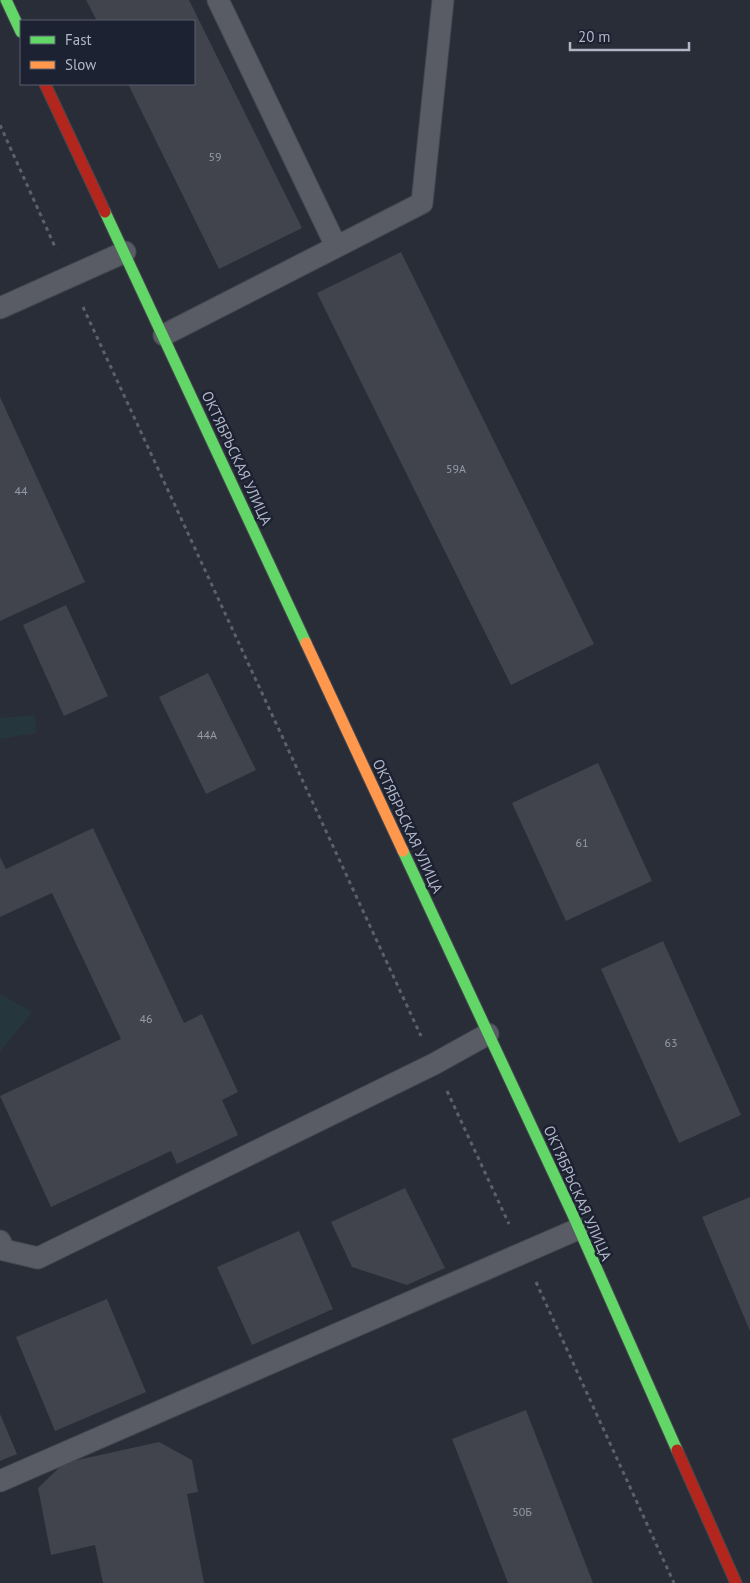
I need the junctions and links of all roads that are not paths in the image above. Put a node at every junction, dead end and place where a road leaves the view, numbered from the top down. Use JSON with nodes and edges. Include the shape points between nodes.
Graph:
{"nodes":[{"id":1,"x":6,"y":0,"type":"edge"},
{"id":2,"x":218,"y":0,"type":"edge"},
{"id":3,"x":442,"y":0,"type":"edge"},
{"id":4,"x":20,"y":30,"type":"edge"},
{"id":5,"x":46,"y":85,"type":"edge"},
{"id":6,"x":336,"y":246,"type":"junction"},
{"id":7,"x":125,"y":252,"type":"junction"},
{"id":8,"x":0,"y":308,"type":"edge"},
{"id":9,"x":164,"y":335,"type":"junction"},
{"id":10,"x":488,"y":1034,"type":"junction"},
{"id":11,"x":578,"y":1229,"type":"junction"},
{"id":12,"x":0,"y":1241,"type":"edge"},
{"id":13,"x":0,"y":1481,"type":"edge"},
{"id":14,"x":736,"y":1583,"type":"edge"}],
"edges":[{"from":1,"to":4,"type":"main road"},
{"from":2,"to":6,"type":"lane"},
{"from":3,"to":6,"type":"lane","via":[[422,203]]},
{"from":5,"to":7,"type":"main road","name":"ОКТЯБРЬСКАЯ УЛИЦА"},
{"from":6,"to":9,"type":"lane"},
{"from":7,"to":8,"type":"lane"},
{"from":7,"to":9,"type":"main road","name":"ОКТЯБРЬСКАЯ УЛИЦА"},
{"from":9,"to":10,"type":"main road","name":"ОКТЯБРЬСКАЯ УЛИЦА"},
{"from":10,"to":11,"type":"main road","name":"ОКТЯБРЬСКАЯ УЛИЦА"},
{"from":10,"to":12,"type":"lane","via":[[434,1064],[38,1258],[4,1250]]},
{"from":11,"to":13,"type":"lane"},
{"from":11,"to":14,"type":"main road","name":"ОКТЯБРЬСКАЯ УЛИЦА"}]}
